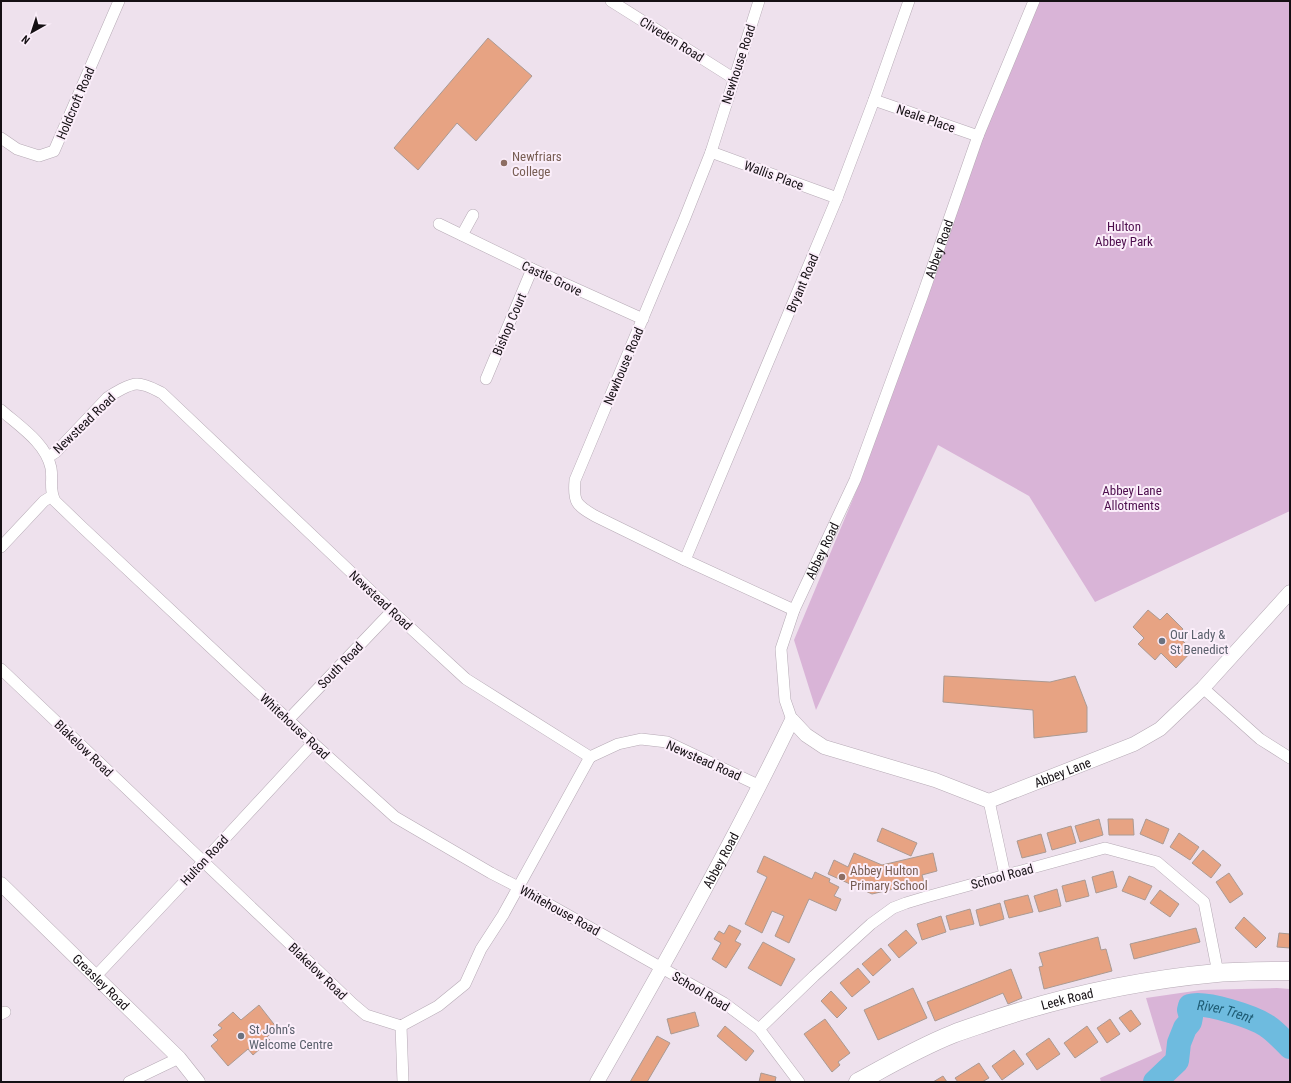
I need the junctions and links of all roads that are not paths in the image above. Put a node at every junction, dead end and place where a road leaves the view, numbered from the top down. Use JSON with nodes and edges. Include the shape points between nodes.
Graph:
{"nodes":[{"id":1,"x":119,"y":1,"type":"edge"},
{"id":2,"x":611,"y":1,"type":"edge"},
{"id":3,"x":758,"y":1,"type":"edge"},
{"id":4,"x":909,"y":1,"type":"edge"},
{"id":5,"x":1034,"y":1,"type":"edge"},
{"id":6,"x":733,"y":78,"type":"junction"},
{"id":7,"x":874,"y":100,"type":"junction"},
{"id":8,"x":978,"y":136,"type":"junction"},
{"id":9,"x":1,"y":138,"type":"edge"},
{"id":10,"x":711,"y":152,"type":"junction"},
{"id":11,"x":837,"y":198,"type":"junction"},
{"id":12,"x":473,"y":215,"type":"dead end"},
{"id":13,"x":439,"y":224,"type":"dead end"},
{"id":14,"x":462,"y":235,"type":"junction"},
{"id":15,"x":532,"y":269,"type":"junction"},
{"id":16,"x":643,"y":319,"type":"junction"},
{"id":17,"x":486,"y":379,"type":"dead end"},
{"id":18,"x":1,"y":410,"type":"edge"},
{"id":19,"x":48,"y":457,"type":"junction"},
{"id":20,"x":52,"y":496,"type":"junction"},
{"id":21,"x":1,"y":547,"type":"edge"},
{"id":22,"x":685,"y":560,"type":"junction"},
{"id":23,"x":1290,"y":592,"type":"edge"},
{"id":24,"x":794,"y":610,"type":"junction"},
{"id":25,"x":392,"y":611,"type":"junction"},
{"id":26,"x":1,"y":670,"type":"edge"},
{"id":27,"x":1203,"y":688,"type":"junction"},
{"id":28,"x":288,"y":720,"type":"junction"},
{"id":29,"x":792,"y":720,"type":"junction"},
{"id":30,"x":313,"y":743,"type":"junction"},
{"id":31,"x":590,"y":757,"type":"junction"},
{"id":32,"x":1290,"y":758,"type":"edge"},
{"id":33,"x":760,"y":786,"type":"junction"},
{"id":34,"x":989,"y":801,"type":"junction"},
{"id":35,"x":203,"y":862,"type":"junction"},
{"id":36,"x":1005,"y":875,"type":"junction"},
{"id":37,"x":2,"y":886,"type":"edge"},
{"id":38,"x":518,"y":887,"type":"junction"},
{"id":39,"x":662,"y":968,"type":"junction"},
{"id":40,"x":1290,"y":971,"type":"edge"},
{"id":41,"x":1218,"y":973,"type":"junction"},
{"id":42,"x":95,"y":977,"type":"junction"},
{"id":43,"x":402,"y":1026,"type":"junction"},
{"id":44,"x":759,"y":1029,"type":"junction"},
{"id":45,"x":179,"y":1058,"type":"junction"},
{"id":46,"x":130,"y":1082,"type":"edge"},
{"id":47,"x":198,"y":1082,"type":"edge"},
{"id":48,"x":403,"y":1082,"type":"edge"},
{"id":49,"x":597,"y":1082,"type":"edge"},
{"id":50,"x":799,"y":1082,"type":"edge"},
{"id":51,"x":858,"y":1082,"type":"edge"}],
"edges":[{"from":1,"to":9,"type":"street","name":"Holdcroft Road","via":[[54,151],[39,156],[17,149]]},
{"from":2,"to":6,"type":"street","name":"Cliveden Road"},
{"from":3,"to":6,"type":"street","name":"Newhouse Road"},
{"from":4,"to":7,"type":"street","name":"Bryant Road"},
{"from":5,"to":8,"type":"street","name":"Abbey Road"},
{"from":6,"to":10,"type":"street","name":"Newhouse Road"},
{"from":7,"to":8,"type":"street","name":"Neale Place"},
{"from":7,"to":11,"type":"street","name":"Bryant Road"},
{"from":8,"to":24,"type":"street","name":"Abbey Road","via":[[855,480]]},
{"from":10,"to":11,"type":"street","name":"Wallis Place"},
{"from":10,"to":16,"type":"street","name":"Newhouse Road"},
{"from":11,"to":22,"type":"street","name":"Bryant Road"},
{"from":12,"to":14,"type":"street"},
{"from":13,"to":14,"type":"street","name":"Castle Grove"},
{"from":14,"to":15,"type":"street","name":"Castle Grove"},
{"from":15,"to":16,"type":"street","name":"Castle Grove"},
{"from":15,"to":17,"type":"street","name":"Bishop Court"},
{"from":16,"to":22,"type":"street","name":"Newhouse Road","via":[[575,480],[574,493],[577,503],[585,510]]},
{"from":18,"to":19,"type":"street","via":[[41,446]]},
{"from":19,"to":20,"type":"street"},
{"from":19,"to":25,"type":"street","name":"Newstead Road","via":[[114,393],[136,384],[149,387],[162,393]]},
{"from":20,"to":21,"type":"street","via":[[44,501]]},
{"from":20,"to":28,"type":"street","name":"Whitehouse Road"},
{"from":22,"to":24,"type":"street","name":"Newhouse Road"},
{"from":23,"to":27,"type":"street","name":"Abbey Lane"},
{"from":24,"to":29,"type":"street","name":"Abbey Road","via":[[781,649],[785,700]]},
{"from":25,"to":28,"type":"street","name":"South Road"},
{"from":25,"to":31,"type":"street","name":"Newstead Road","via":[[466,679]]},
{"from":26,"to":35,"type":"street","name":"Blakelow Road"},
{"from":27,"to":32,"type":"street","via":[[1260,739]]},
{"from":27,"to":34,"type":"street","name":"Abbey Lane","via":[[1160,729],[1134,744]]},
{"from":28,"to":30,"type":"street","name":"Whitehouse Road"},
{"from":29,"to":33,"type":"street","name":"Abbey Road"},
{"from":29,"to":34,"type":"street","via":[[806,735],[824,747],[936,780]]},
{"from":30,"to":35,"type":"street","name":"Hulton Road"},
{"from":30,"to":38,"type":"street","name":"Whitehouse Road","via":[[395,817]]},
{"from":31,"to":33,"type":"street","name":"Newstead Road","via":[[618,744],[641,739],[667,742]]},
{"from":31,"to":38,"type":"street"},
{"from":33,"to":39,"type":"street","name":"Abbey Road"},
{"from":34,"to":36,"type":"street"},
{"from":35,"to":42,"type":"street","name":"Hulton Road"},
{"from":35,"to":43,"type":"street","name":"Blakelow Road","via":[[362,1012]]},
{"from":36,"to":41,"type":"street","name":"School Road","via":[[1106,848],[1157,862],[1204,902]]},
{"from":36,"to":44,"type":"street","name":"School Road","via":[[893,908],[865,930]]},
{"from":37,"to":42,"type":"street","name":"Greasley Road"},
{"from":38,"to":39,"type":"street","name":"Whitehouse Road"},
{"from":38,"to":43,"type":"street","via":[[481,949],[465,984],[438,1006]]},
{"from":39,"to":44,"type":"street","name":"School Road","via":[[724,1003]]},
{"from":39,"to":49,"type":"street","name":"Abbey Road"},
{"from":40,"to":41,"type":"main road","name":"Leek Road"},
{"from":41,"to":51,"type":"main road","name":"Leek Road","via":[[1111,988],[1011,1014],[953,1034]]},
{"from":42,"to":45,"type":"street","name":"Greasley Road"},
{"from":43,"to":48,"type":"street"},
{"from":44,"to":50,"type":"street","name":"School Road"},
{"from":45,"to":46,"type":"street"},
{"from":45,"to":47,"type":"street","name":"Greasley Road"}]}
